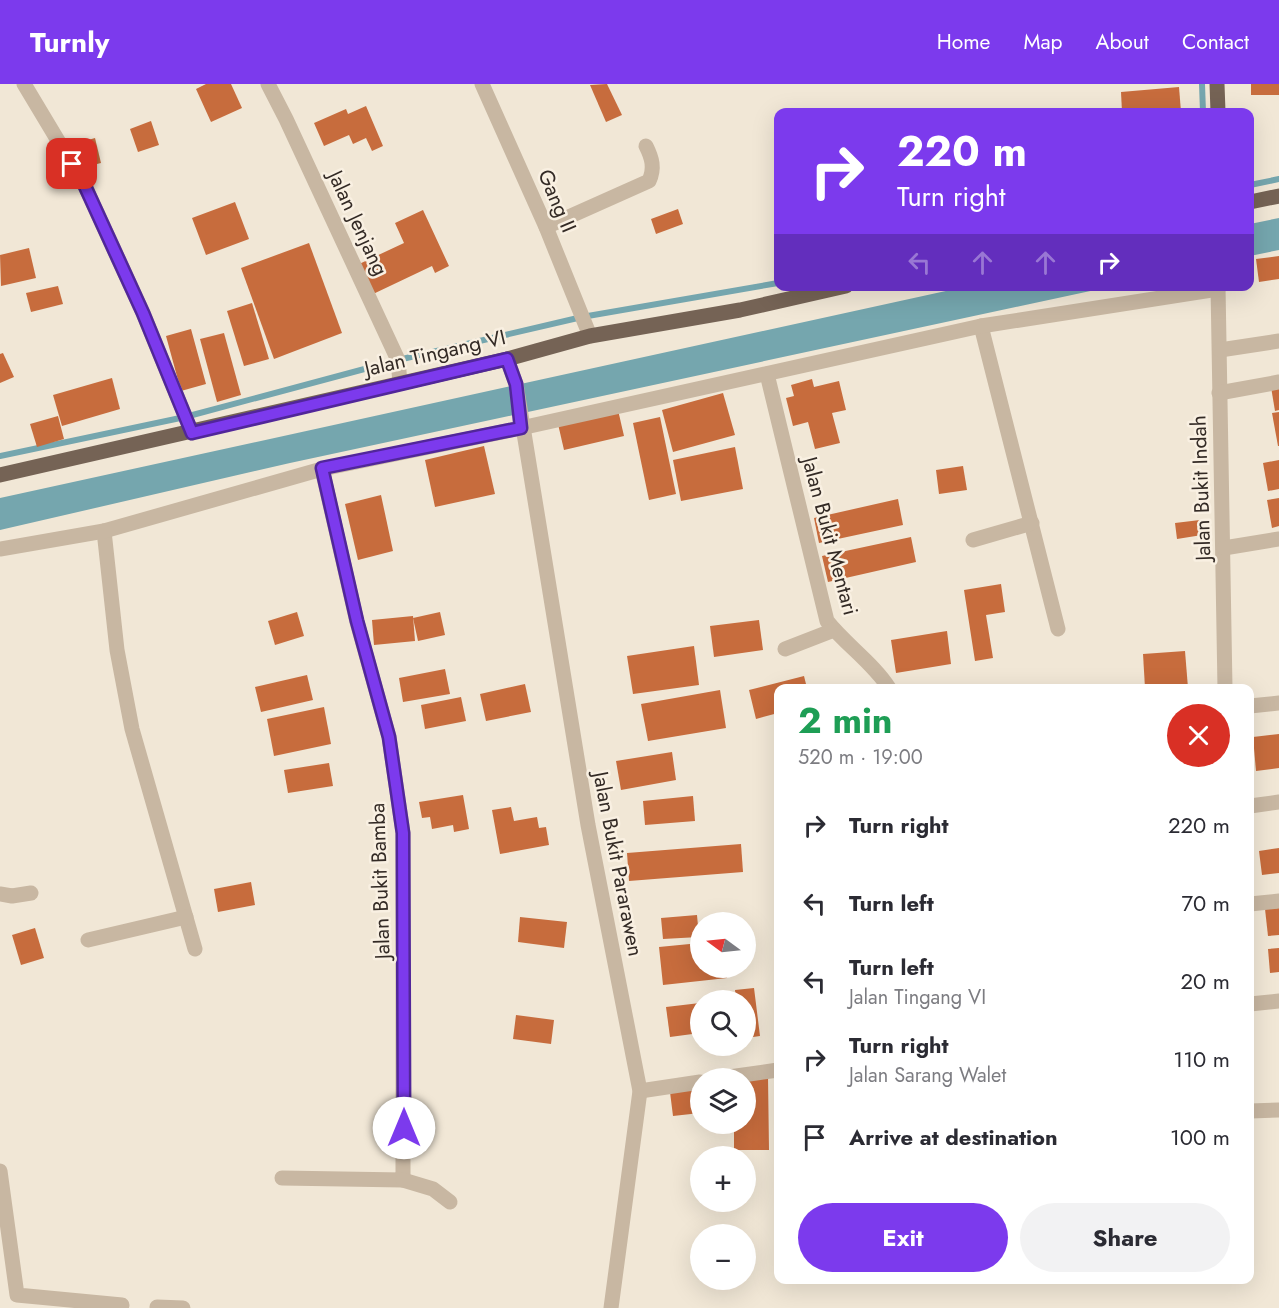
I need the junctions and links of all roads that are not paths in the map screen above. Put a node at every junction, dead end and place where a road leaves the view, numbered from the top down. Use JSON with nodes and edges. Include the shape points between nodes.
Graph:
{"nodes":[{"id":1,"x":24,"y":84,"type":"edge"},
{"id":2,"x":268,"y":84,"type":"edge"},
{"id":3,"x":483,"y":84,"type":"edge"},
{"id":4,"x":1217,"y":84,"type":"edge"},
{"id":5,"x":1218,"y":108,"type":"edge"},
{"id":6,"x":646,"y":146,"type":"dead end"},
{"id":7,"x":1279,"y":195,"type":"edge"},
{"id":8,"x":1254,"y":201,"type":"edge"},
{"id":9,"x":546,"y":227,"type":"junction"},
{"id":10,"x":824,"y":291,"type":"edge"},
{"id":11,"x":1199,"y":291,"type":"edge"},
{"id":12,"x":1218,"y":291,"type":"edge"},
{"id":13,"x":981,"y":326,"type":"junction"},
{"id":14,"x":590,"y":336,"type":"junction"},
{"id":15,"x":1279,"y":341,"type":"edge"},
{"id":16,"x":1221,"y":350,"type":"junction"},
{"id":17,"x":507,"y":359,"type":"junction"},
{"id":18,"x":767,"y":374,"type":"junction"},
{"id":19,"x":1279,"y":382,"type":"edge"},
{"id":20,"x":400,"y":383,"type":"junction"},
{"id":21,"x":1219,"y":393,"type":"junction"},
{"id":22,"x":520,"y":421,"type":"junction"},
{"id":23,"x":192,"y":433,"type":"junction"},
{"id":24,"x":322,"y":468,"type":"junction"},
{"id":25,"x":0,"y":474,"type":"edge"},
{"id":26,"x":1032,"y":523,"type":"junction"},
{"id":27,"x":104,"y":531,"type":"junction"},
{"id":28,"x":1279,"y":539,"type":"edge"},
{"id":29,"x":973,"y":540,"type":"dead end"},
{"id":30,"x":1224,"y":548,"type":"junction"},
{"id":31,"x":0,"y":549,"type":"edge"},
{"id":32,"x":1058,"y":629,"type":"dead end"},
{"id":33,"x":834,"y":630,"type":"junction"},
{"id":34,"x":785,"y":649,"type":"dead end"},
{"id":35,"x":886,"y":684,"type":"edge"},
{"id":36,"x":1225,"y":684,"type":"edge"},
{"id":37,"x":1279,"y":703,"type":"edge"},
{"id":38,"x":1254,"y":706,"type":"edge"},
{"id":39,"x":1279,"y":802,"type":"edge"},
{"id":40,"x":1254,"y":805,"type":"edge"},
{"id":41,"x":31,"y":893,"type":"dead end"},
{"id":42,"x":0,"y":894,"type":"edge"},
{"id":43,"x":1279,"y":901,"type":"edge"},
{"id":44,"x":1254,"y":904,"type":"edge"},
{"id":45,"x":186,"y":917,"type":"junction"},
{"id":46,"x":88,"y":940,"type":"dead end"},
{"id":47,"x":195,"y":949,"type":"dead end"},
{"id":48,"x":1279,"y":1001,"type":"edge"},
{"id":49,"x":1254,"y":1004,"type":"edge"},
{"id":50,"x":774,"y":1071,"type":"edge"},
{"id":51,"x":756,"y":1073,"type":"edge"},
{"id":52,"x":690,"y":1084,"type":"edge"},
{"id":53,"x":640,"y":1091,"type":"junction"},
{"id":54,"x":1279,"y":1110,"type":"edge"},
{"id":55,"x":1254,"y":1111,"type":"edge"},
{"id":56,"x":0,"y":1171,"type":"edge"},
{"id":57,"x":282,"y":1178,"type":"dead end"},
{"id":58,"x":403,"y":1180,"type":"junction"},
{"id":59,"x":450,"y":1202,"type":"dead end"},
{"id":60,"x":18,"y":1302,"type":"edge"},
{"id":61,"x":122,"y":1305,"type":"dead end"},
{"id":62,"x":157,"y":1307,"type":"edge"},
{"id":63,"x":183,"y":1308,"type":"edge"},
{"id":64,"x":611,"y":1308,"type":"edge"}],
"edges":[{"from":1,"to":23,"type":"street","via":[[84,184]]},
{"from":2,"to":20,"type":"street","name":"Jalan Jenjang","via":[[398,360]]},
{"from":3,"to":9,"type":"street","name":"Gang II"},
{"from":4,"to":5,"type":"main road"},
{"from":6,"to":9,"type":"street","via":[[652,159],[649,181]]},
{"from":7,"to":8,"type":"main road"},
{"from":9,"to":14,"type":"street","name":"Gang II"},
{"from":10,"to":14,"type":"main road","name":"Jalan Tingang VI"},
{"from":11,"to":13,"type":"street"},
{"from":12,"to":16,"type":"street","name":"Jalan Bukit Indah"},
{"from":13,"to":18,"type":"street"},
{"from":13,"to":26,"type":"street"},
{"from":14,"to":17,"type":"main road","name":"Jalan Tingang VI"},
{"from":15,"to":16,"type":"street"},
{"from":16,"to":21,"type":"street","name":"Jalan Bukit Indah"},
{"from":17,"to":20,"type":"main road","name":"Jalan Tingang VI"},
{"from":17,"to":22,"type":"street","name":"Jalan Bukit Pararawen","via":[[516,384]]},
{"from":18,"to":22,"type":"street"},
{"from":18,"to":33,"type":"street","name":"Jalan Bukit Mentari","via":[[827,621]]},
{"from":19,"to":21,"type":"street"},
{"from":20,"to":23,"type":"main road","name":"Jalan Tingang VI"},
{"from":21,"to":30,"type":"street","name":"Jalan Bukit Indah"},
{"from":22,"to":24,"type":"street"},
{"from":22,"to":53,"type":"street","name":"Jalan Bukit Pararawen","via":[[588,825]]},
{"from":23,"to":25,"type":"main road","name":"Jalan Tingang VI"},
{"from":24,"to":27,"type":"street"},
{"from":24,"to":58,"type":"street","name":"Jalan Bukit Bamba","via":[[357,621],[389,737],[403,833]]},
{"from":26,"to":29,"type":"street"},
{"from":26,"to":32,"type":"street"},
{"from":27,"to":31,"type":"street"},
{"from":27,"to":45,"type":"street","via":[[117,650],[132,729]]},
{"from":28,"to":30,"type":"street"},
{"from":30,"to":36,"type":"street","name":"Jalan Bukit Indah"},
{"from":33,"to":34,"type":"street"},
{"from":33,"to":35,"type":"street","name":"Jalan Bukit Mentari"},
{"from":37,"to":38,"type":"street"},
{"from":39,"to":40,"type":"street"},
{"from":41,"to":42,"type":"street"},
{"from":43,"to":44,"type":"street"},
{"from":45,"to":46,"type":"street"},
{"from":45,"to":47,"type":"street"},
{"from":48,"to":49,"type":"street"},
{"from":50,"to":51,"type":"street"},
{"from":52,"to":53,"type":"street"},
{"from":53,"to":64,"type":"street","name":"Jalan Bukit Pararawen"},
{"from":54,"to":55,"type":"street"},
{"from":56,"to":60,"type":"street"},
{"from":57,"to":58,"type":"street"},
{"from":58,"to":59,"type":"street","via":[[433,1189]]},
{"from":60,"to":61,"type":"street"},
{"from":62,"to":63,"type":"street"}]}
